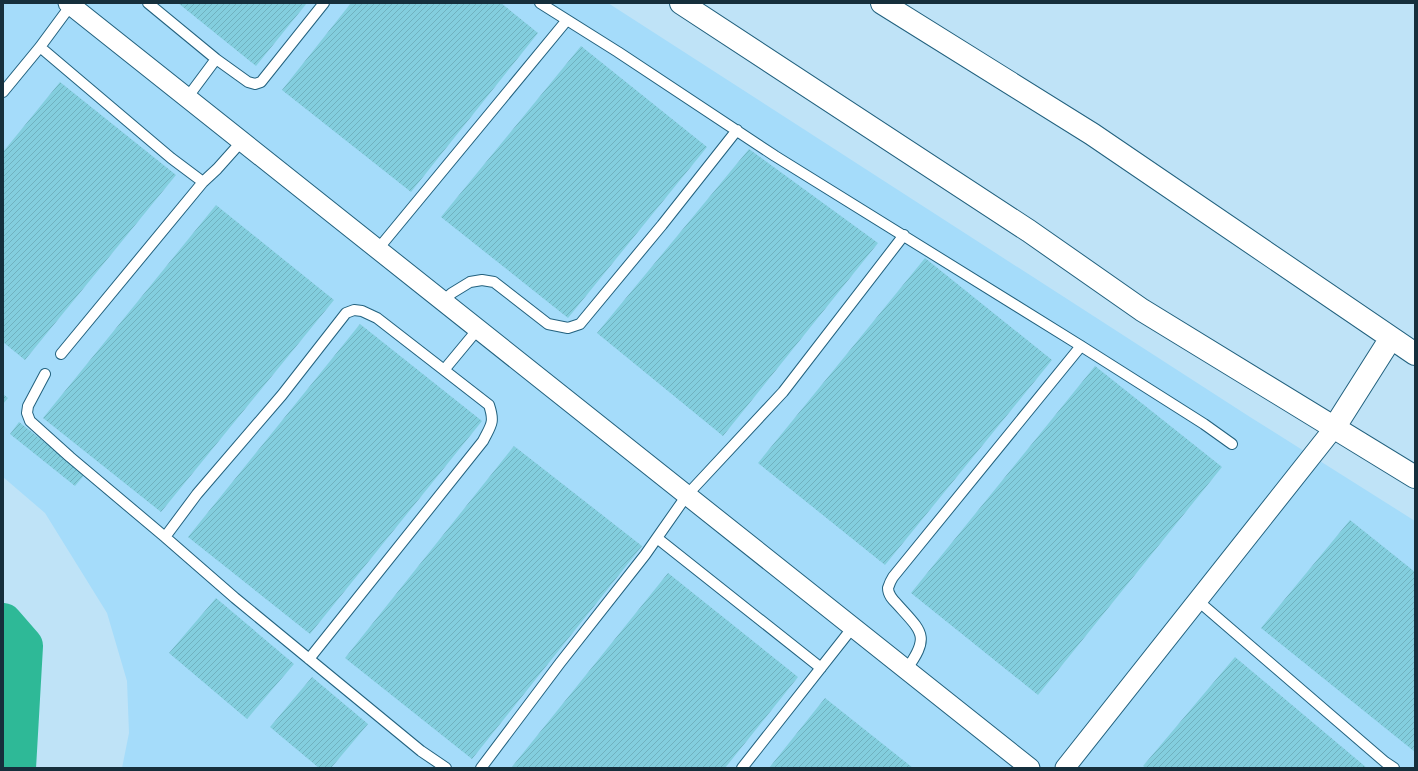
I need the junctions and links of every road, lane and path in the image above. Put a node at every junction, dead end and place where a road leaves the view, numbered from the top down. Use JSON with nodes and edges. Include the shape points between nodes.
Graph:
{"nodes":[{"id":1,"x":148,"y":3,"type":"edge"},
{"id":2,"x":324,"y":3,"type":"edge"},
{"id":3,"x":540,"y":3,"type":"edge"},
{"id":4,"x":681,"y":3,"type":"edge"},
{"id":5,"x":882,"y":3,"type":"edge"},
{"id":6,"x":69,"y":4,"type":"edge"},
{"id":7,"x":566,"y":20,"type":"junction"},
{"id":8,"x":40,"y":47,"type":"junction"},
{"id":9,"x":216,"y":59,"type":"junction"},
{"id":10,"x":3,"y":92,"type":"edge"},
{"id":11,"x":187,"y":98,"type":"junction"},
{"id":12,"x":737,"y":130,"type":"junction"},
{"id":13,"x":242,"y":141,"type":"junction"},
{"id":14,"x":203,"y":182,"type":"junction"},
{"id":15,"x":904,"y":235,"type":"junction"},
{"id":16,"x":378,"y":249,"type":"junction"},
{"id":17,"x":443,"y":302,"type":"junction"},
{"id":18,"x":478,"y":329,"type":"junction"},
{"id":19,"x":1390,"y":338,"type":"junction"},
{"id":20,"x":1081,"y":346,"type":"junction"},
{"id":21,"x":61,"y":354,"type":"dead end"},
{"id":22,"x":1415,"y":354,"type":"edge"},
{"id":23,"x":444,"y":370,"type":"junction"},
{"id":24,"x":45,"y":374,"type":"dead end"},
{"id":25,"x":1334,"y":428,"type":"junction"},
{"id":26,"x":1232,"y":444,"type":"dead end"},
{"id":27,"x":1415,"y":477,"type":"edge"},
{"id":28,"x":687,"y":495,"type":"junction"},
{"id":29,"x":165,"y":537,"type":"junction"},
{"id":30,"x":657,"y":538,"type":"junction"},
{"id":31,"x":1197,"y":600,"type":"junction"},
{"id":32,"x":853,"y":627,"type":"junction"},
{"id":33,"x":309,"y":659,"type":"junction"},
{"id":34,"x":821,"y":668,"type":"junction"},
{"id":35,"x":906,"y":670,"type":"junction"},
{"id":36,"x":446,"y":768,"type":"edge"},
{"id":37,"x":482,"y":768,"type":"edge"},
{"id":38,"x":742,"y":768,"type":"edge"},
{"id":39,"x":1030,"y":768,"type":"edge"},
{"id":40,"x":1065,"y":768,"type":"edge"},
{"id":41,"x":1394,"y":768,"type":"edge"}],
"edges":[{"from":1,"to":9,"type":"lane"},
{"from":2,"to":9,"type":"lane","via":[[261,82],[248,82]]},
{"from":3,"to":7,"type":"lane"},
{"from":4,"to":25,"type":"street","via":[[1029,231],[1142,310]]},
{"from":5,"to":19,"type":"street","via":[[1092,134]]},
{"from":6,"to":8,"type":"lane"},
{"from":6,"to":11,"type":"street"},
{"from":7,"to":12,"type":"lane"},
{"from":7,"to":16,"type":"lane"},
{"from":8,"to":10,"type":"lane"},
{"from":8,"to":14,"type":"lane"},
{"from":9,"to":11,"type":"lane"},
{"from":11,"to":13,"type":"street"},
{"from":12,"to":15,"type":"lane"},
{"from":12,"to":17,"type":"lane","via":[[580,324],[568,328],[548,324],[494,282],[482,280],[470,282]]},
{"from":13,"to":14,"type":"lane"},
{"from":13,"to":16,"type":"street"},
{"from":14,"to":21,"type":"lane"},
{"from":15,"to":20,"type":"lane"},
{"from":15,"to":28,"type":"lane","via":[[783,392]]},
{"from":16,"to":17,"type":"street"},
{"from":17,"to":18,"type":"street"},
{"from":18,"to":23,"type":"lane"},
{"from":18,"to":28,"type":"street"},
{"from":19,"to":22,"type":"street"},
{"from":19,"to":25,"type":"street"},
{"from":20,"to":26,"type":"lane"},
{"from":20,"to":35,"type":"lane","via":[[892,576],[888,589],[891,598],[913,621],[922,643]]},
{"from":23,"to":29,"type":"lane","via":[[377,318],[362,311],[346,313],[282,394],[197,494]]},
{"from":23,"to":33,"type":"lane","via":[[489,405],[493,422],[484,441]]},
{"from":24,"to":29,"type":"lane","via":[[28,406],[30,421]]},
{"from":25,"to":27,"type":"street"},
{"from":25,"to":31,"type":"street"},
{"from":28,"to":30,"type":"lane"},
{"from":28,"to":32,"type":"street"},
{"from":29,"to":33,"type":"lane"},
{"from":30,"to":34,"type":"lane"},
{"from":30,"to":37,"type":"lane"},
{"from":31,"to":40,"type":"street"},
{"from":31,"to":41,"type":"lane"},
{"from":32,"to":34,"type":"lane"},
{"from":32,"to":35,"type":"street"},
{"from":33,"to":36,"type":"lane","via":[[421,751]]},
{"from":34,"to":38,"type":"lane"},
{"from":35,"to":39,"type":"street"}]}
